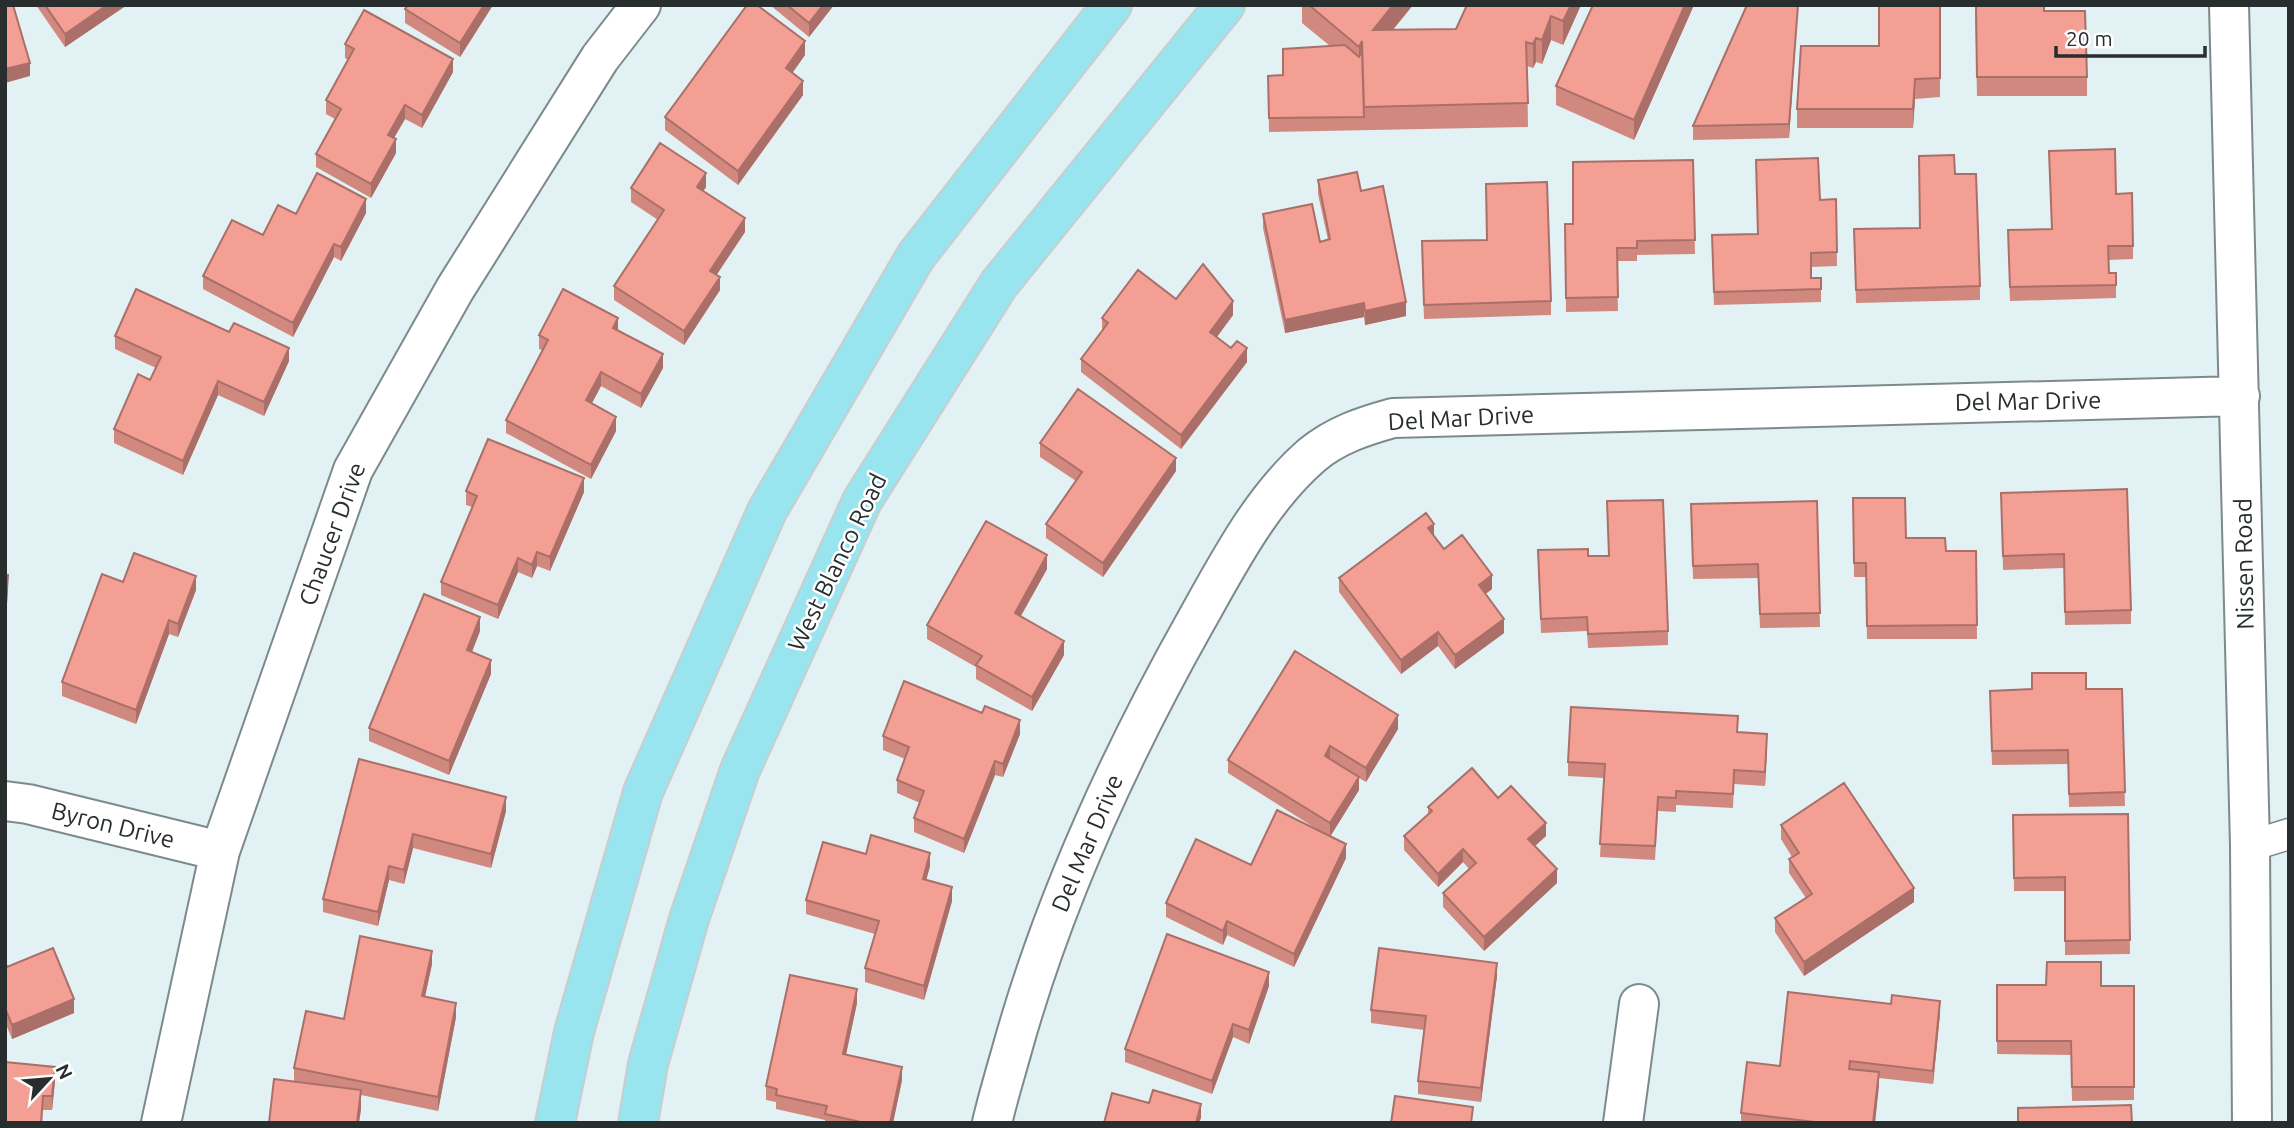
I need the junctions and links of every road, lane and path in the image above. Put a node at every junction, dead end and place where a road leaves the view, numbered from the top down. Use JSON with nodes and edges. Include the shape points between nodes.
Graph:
{"nodes":[{"id":1,"x":641,"y":5,"type":"edge"},
{"id":2,"x":1112,"y":5,"type":"edge"},
{"id":3,"x":1225,"y":5,"type":"edge"},
{"id":4,"x":2229,"y":5,"type":"edge"},
{"id":5,"x":2240,"y":396,"type":"junction"},
{"id":6,"x":5,"y":801,"type":"edge"},
{"id":7,"x":2289,"y":834,"type":"edge"},
{"id":8,"x":2250,"y":846,"type":"junction"},
{"id":9,"x":220,"y":851,"type":"junction"},
{"id":10,"x":2289,"y":856,"type":"edge"},
{"id":11,"x":1639,"y":1004,"type":"dead end"},
{"id":12,"x":161,"y":1123,"type":"edge"},
{"id":13,"x":555,"y":1123,"type":"edge"},
{"id":14,"x":638,"y":1123,"type":"edge"},
{"id":15,"x":992,"y":1123,"type":"edge"},
{"id":16,"x":1623,"y":1123,"type":"edge"},
{"id":17,"x":2252,"y":1123,"type":"edge"}],
"edges":[{"from":1,"to":9,"type":"street","name":"Chaucer Drive","via":[[600,58],[455,289],[353,470]]},
{"from":2,"to":13,"type":"main road","via":[[916,256],[767,511],[643,792],[573,1032]]},
{"from":3,"to":14,"type":"main road","name":"West Blanco Road","via":[[999,284],[862,501],[740,770],[689,919],[648,1064]]},
{"from":4,"to":5,"type":"street","name":"Nissen Road"},
{"from":5,"to":8,"type":"street","name":"Nissen Road"},
{"from":5,"to":15,"type":"street","name":"Del Mar Drive","via":[[1393,418],[1328,443],[1291,476],[1265,509],[1159,686],[1060,903],[1027,997]]},
{"from":6,"to":9,"type":"street","name":"Byron Drive"},
{"from":7,"to":8,"type":"lane"},
{"from":8,"to":10,"type":"lane"},
{"from":8,"to":17,"type":"street","name":"Nissen Road"},
{"from":9,"to":12,"type":"street","name":"Chaucer Drive"},
{"from":11,"to":16,"type":"street"}]}
